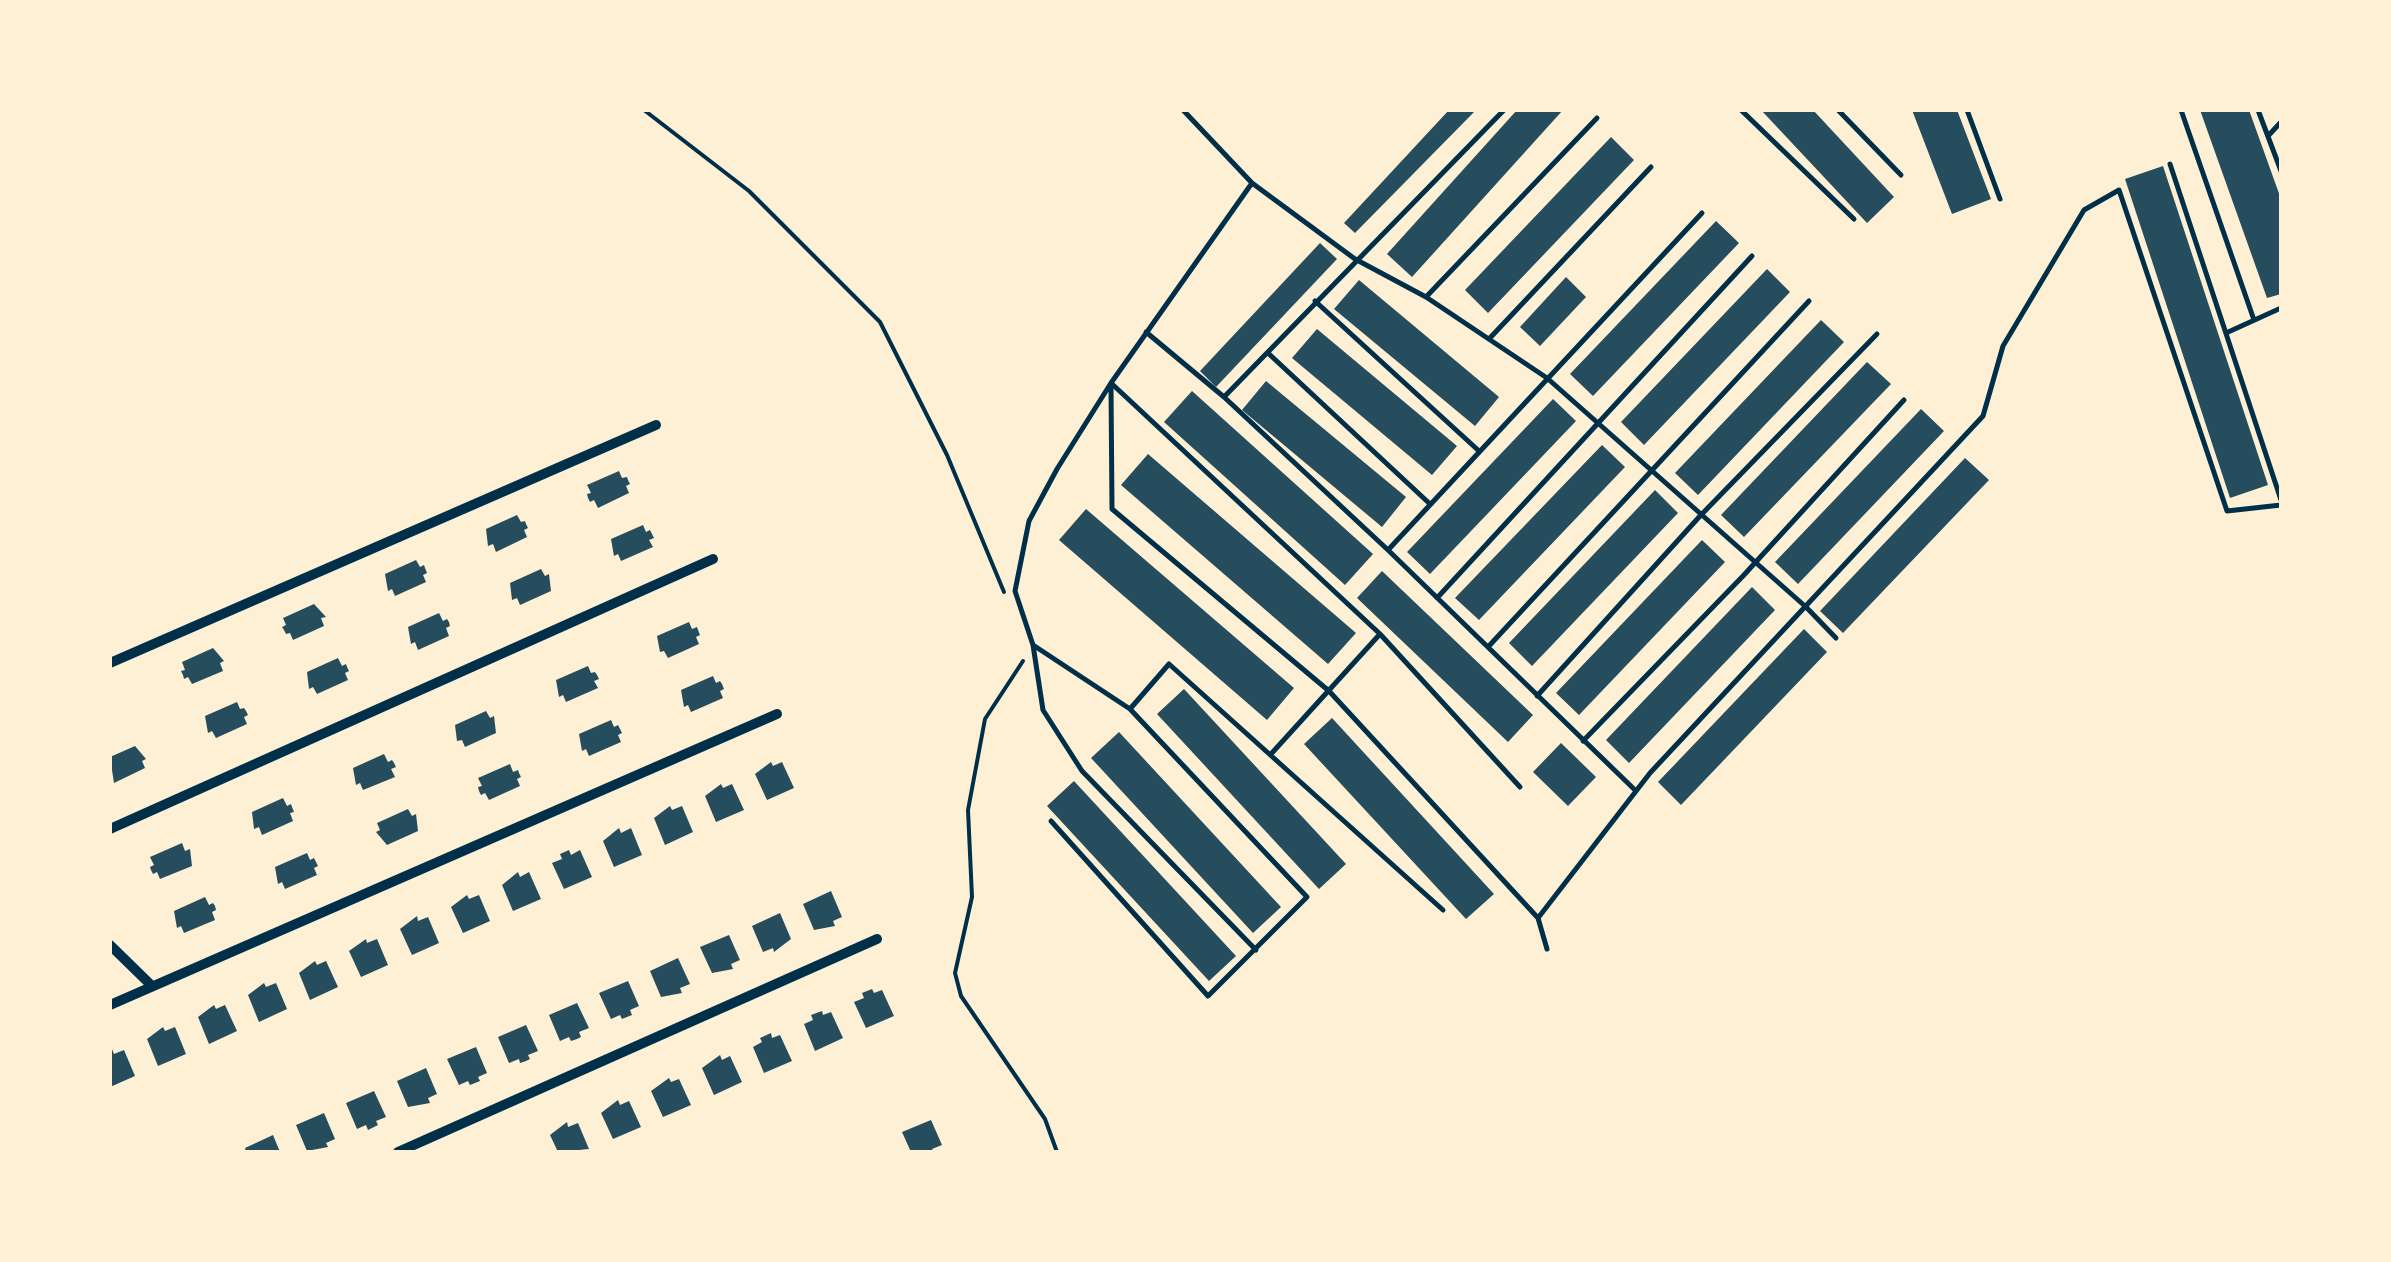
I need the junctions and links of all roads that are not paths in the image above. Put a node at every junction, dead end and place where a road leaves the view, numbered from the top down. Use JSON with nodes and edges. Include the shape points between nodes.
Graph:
{"nodes":[{"id":1,"x":1183,"y":110,"type":"edge"},
{"id":2,"x":1504,"y":110,"type":"edge"},
{"id":3,"x":1741,"y":110,"type":"edge"},
{"id":4,"x":1838,"y":110,"type":"edge"},
{"id":5,"x":1968,"y":110,"type":"edge"},
{"id":6,"x":2180,"y":110,"type":"edge"},
{"id":7,"x":2258,"y":110,"type":"edge"},
{"id":8,"x":1597,"y":118,"type":"dead end"},
{"id":9,"x":2281,"y":122,"type":"edge"},
{"id":10,"x":2268,"y":136,"type":"junction"},
{"id":11,"x":2170,"y":164,"type":"dead end"},
{"id":12,"x":1651,"y":167,"type":"dead end"},
{"id":13,"x":2281,"y":171,"type":"edge"},
{"id":14,"x":1901,"y":175,"type":"dead end"},
{"id":15,"x":1252,"y":183,"type":"junction"},
{"id":16,"x":2000,"y":199,"type":"dead end"},
{"id":17,"x":1702,"y":213,"type":"dead end"},
{"id":18,"x":1854,"y":220,"type":"dead end"},
{"id":19,"x":1752,"y":256,"type":"dead end"},
{"id":20,"x":1355,"y":259,"type":"junction"},
{"id":21,"x":1426,"y":297,"type":"junction"},
{"id":22,"x":1314,"y":301,"type":"junction"},
{"id":23,"x":1809,"y":302,"type":"dead end"},
{"id":24,"x":2281,"y":308,"type":"edge"},
{"id":25,"x":2254,"y":320,"type":"junction"},
{"id":26,"x":1146,"y":332,"type":"junction"},
{"id":27,"x":2226,"y":333,"type":"junction"},
{"id":28,"x":1877,"y":334,"type":"dead end"},
{"id":29,"x":1489,"y":339,"type":"junction"},
{"id":30,"x":1266,"y":352,"type":"junction"},
{"id":31,"x":1547,"y":378,"type":"junction"},
{"id":32,"x":1111,"y":382,"type":"junction"},
{"id":33,"x":1224,"y":397,"type":"junction"},
{"id":34,"x":1904,"y":400,"type":"dead end"},
{"id":35,"x":1598,"y":424,"type":"junction"},
{"id":36,"x":656,"y":425,"type":"dead end"},
{"id":37,"x":1479,"y":451,"type":"junction"},
{"id":38,"x":1650,"y":470,"type":"junction"},
{"id":39,"x":2281,"y":502,"type":"edge"},
{"id":40,"x":1430,"y":504,"type":"junction"},
{"id":41,"x":1700,"y":516,"type":"junction"},
{"id":42,"x":1388,"y":550,"type":"junction"},
{"id":43,"x":713,"y":559,"type":"dead end"},
{"id":44,"x":1754,"y":564,"type":"junction"},
{"id":45,"x":1437,"y":598,"type":"junction"},
{"id":46,"x":1806,"y":606,"type":"junction"},
{"id":47,"x":1380,"y":634,"type":"junction"},
{"id":48,"x":1836,"y":638,"type":"dead end"},
{"id":49,"x":1034,"y":645,"type":"junction"},
{"id":50,"x":1488,"y":648,"type":"junction"},
{"id":51,"x":110,"y":663,"type":"edge"},
{"id":52,"x":1329,"y":690,"type":"junction"},
{"id":53,"x":1537,"y":696,"type":"junction"},
{"id":54,"x":1130,"y":709,"type":"junction"},
{"id":55,"x":778,"y":714,"type":"dead end"},
{"id":56,"x":1584,"y":741,"type":"junction"},
{"id":57,"x":1270,"y":754,"type":"junction"},
{"id":58,"x":1520,"y":787,"type":"dead end"},
{"id":59,"x":1636,"y":791,"type":"junction"},
{"id":60,"x":1051,"y":820,"type":"dead end"},
{"id":61,"x":110,"y":830,"type":"edge"},
{"id":62,"x":1443,"y":910,"type":"dead end"},
{"id":63,"x":1538,"y":918,"type":"junction"},
{"id":64,"x":877,"y":938,"type":"dead end"},
{"id":65,"x":110,"y":945,"type":"edge"},
{"id":66,"x":1547,"y":949,"type":"dead end"},
{"id":67,"x":1256,"y":950,"type":"junction"},
{"id":68,"x":152,"y":986,"type":"junction"},
{"id":69,"x":110,"y":1005,"type":"edge"},
{"id":70,"x":398,"y":1152,"type":"edge"}],
"edges":[{"from":1,"to":15,"type":"lane"},
{"from":2,"to":20,"type":"lane"},
{"from":3,"to":18,"type":"lane"},
{"from":4,"to":14,"type":"lane"},
{"from":5,"to":16,"type":"lane"},
{"from":6,"to":25,"type":"lane"},
{"from":7,"to":10,"type":"lane"},
{"from":8,"to":21,"type":"lane"},
{"from":9,"to":10,"type":"lane"},
{"from":10,"to":13,"type":"lane"},
{"from":11,"to":27,"type":"lane"},
{"from":12,"to":29,"type":"lane"},
{"from":15,"to":20,"type":"lane"},
{"from":15,"to":26,"type":"lane"},
{"from":17,"to":31,"type":"lane"},
{"from":19,"to":35,"type":"lane"},
{"from":20,"to":21,"type":"lane"},
{"from":20,"to":22,"type":"lane"},
{"from":21,"to":29,"type":"lane"},
{"from":22,"to":30,"type":"lane"},
{"from":22,"to":37,"type":"lane"},
{"from":23,"to":38,"type":"lane"},
{"from":24,"to":25,"type":"lane"},
{"from":25,"to":27,"type":"lane"},
{"from":26,"to":32,"type":"lane"},
{"from":26,"to":33,"type":"lane"},
{"from":27,"to":39,"type":"lane"},
{"from":28,"to":41,"type":"lane"},
{"from":29,"to":31,"type":"lane"},
{"from":30,"to":33,"type":"lane"},
{"from":30,"to":40,"type":"lane"},
{"from":31,"to":35,"type":"lane"},
{"from":31,"to":37,"type":"lane"},
{"from":32,"to":47,"type":"lane"},
{"from":32,"to":49,"type":"lane","via":[[1029,521],[1015,591]]},
{"from":32,"to":52,"type":"lane","via":[[1112,509]]},
{"from":33,"to":42,"type":"lane"},
{"from":34,"to":44,"type":"lane"},
{"from":35,"to":38,"type":"lane"},
{"from":35,"to":45,"type":"lane"},
{"from":36,"to":51,"type":"street"},
{"from":37,"to":40,"type":"lane"},
{"from":38,"to":41,"type":"lane"},
{"from":38,"to":50,"type":"lane"},
{"from":39,"to":46,"type":"lane","via":[[2227,511],[2119,190],[2084,210],[2074,226],[2003,346],[1984,416]]},
{"from":40,"to":42,"type":"lane"},
{"from":41,"to":44,"type":"lane"},
{"from":41,"to":53,"type":"lane"},
{"from":42,"to":45,"type":"lane"},
{"from":43,"to":61,"type":"street"},
{"from":44,"to":46,"type":"lane"},
{"from":44,"to":56,"type":"lane"},
{"from":45,"to":50,"type":"lane"},
{"from":46,"to":48,"type":"lane"},
{"from":46,"to":59,"type":"lane"},
{"from":47,"to":52,"type":"lane"},
{"from":47,"to":58,"type":"lane"},
{"from":49,"to":54,"type":"lane"},
{"from":49,"to":67,"type":"lane","via":[[1044,710],[1082,772]]},
{"from":50,"to":53,"type":"lane"},
{"from":52,"to":57,"type":"lane"},
{"from":52,"to":63,"type":"lane"},
{"from":53,"to":56,"type":"lane"},
{"from":54,"to":57,"type":"lane","via":[[1170,664]]},
{"from":54,"to":67,"type":"lane","via":[[1308,897]]},
{"from":55,"to":68,"type":"street"},
{"from":56,"to":59,"type":"lane"},
{"from":57,"to":62,"type":"lane"},
{"from":59,"to":63,"type":"lane"},
{"from":60,"to":67,"type":"lane","via":[[1208,996]]},
{"from":63,"to":66,"type":"lane"},
{"from":64,"to":70,"type":"street"},
{"from":65,"to":68,"type":"street"},
{"from":68,"to":69,"type":"street"}]}
